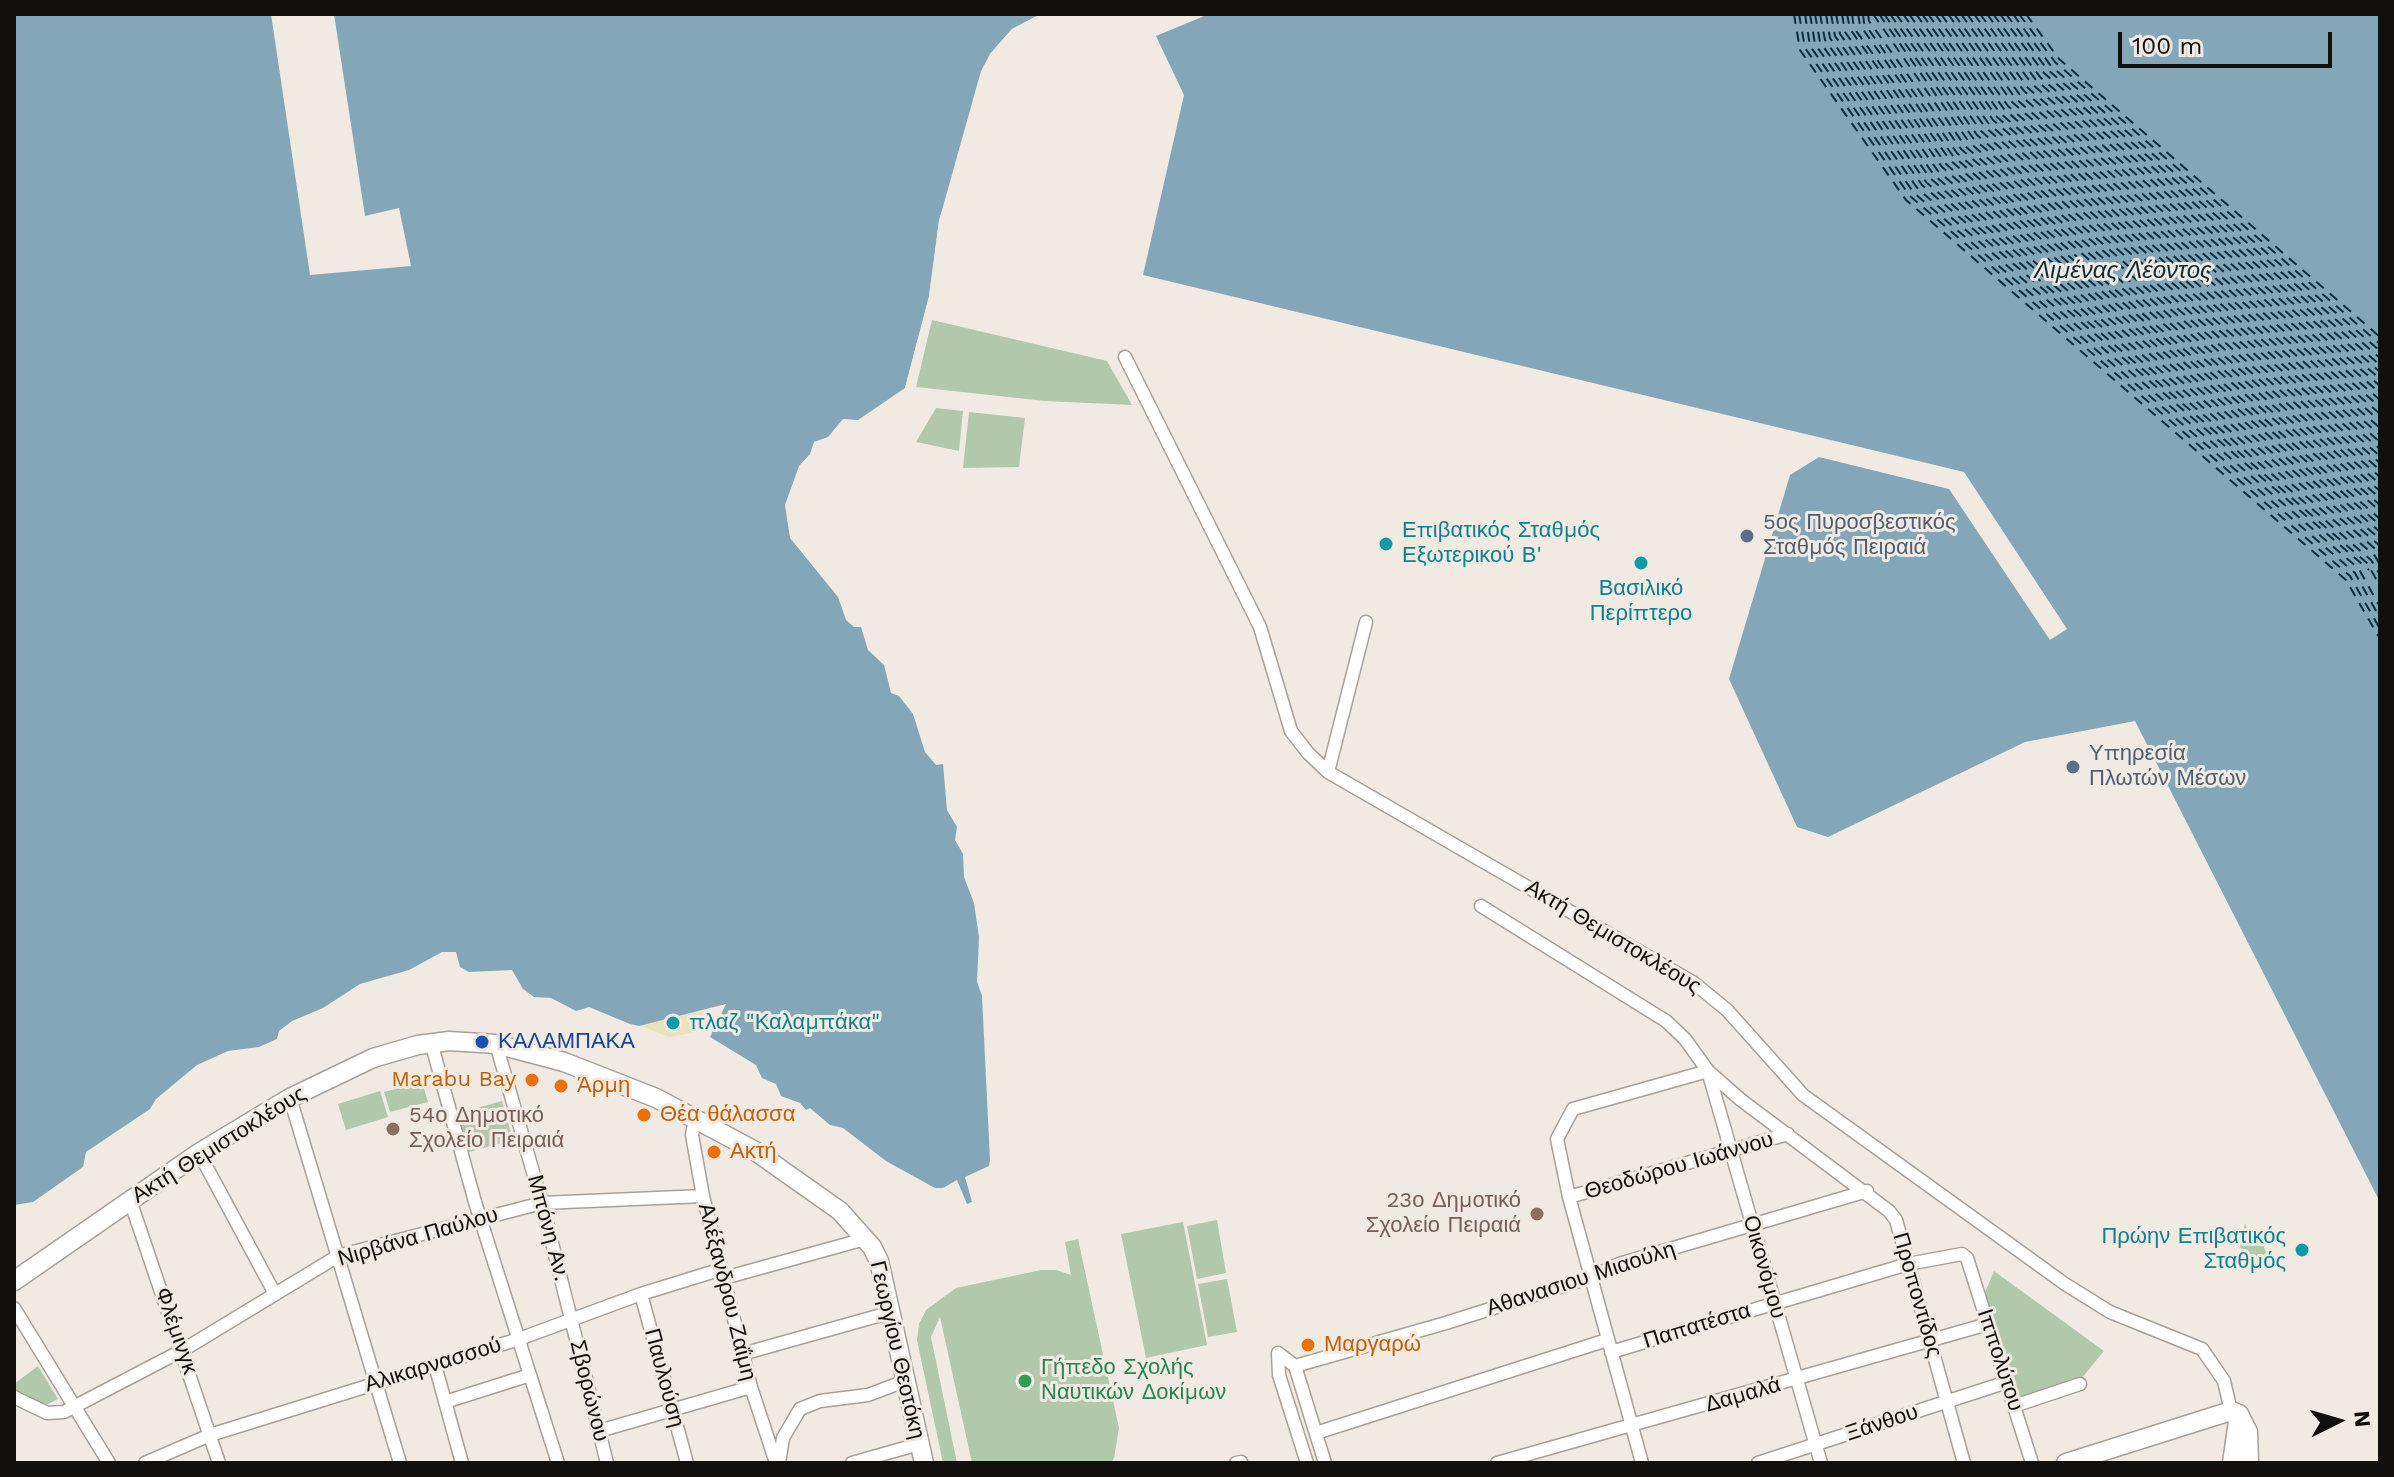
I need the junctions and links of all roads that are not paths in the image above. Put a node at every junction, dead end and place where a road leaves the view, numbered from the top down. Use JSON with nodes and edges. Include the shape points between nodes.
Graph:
{"nodes":[{"id":1,"x":1125,"y":357,"type":"dead end"},
{"id":2,"x":1366,"y":622,"type":"dead end"},
{"id":3,"x":1328,"y":772,"type":"junction"},
{"id":4,"x":1481,"y":906,"type":"dead end"},
{"id":5,"x":431,"y":1042,"type":"junction"},
{"id":6,"x":496,"y":1044,"type":"junction"},
{"id":7,"x":1708,"y":1071,"type":"junction"},
{"id":8,"x":290,"y":1098,"type":"junction"},
{"id":9,"x":695,"y":1119,"type":"junction"},
{"id":10,"x":1788,"y":1134,"type":"junction"},
{"id":11,"x":1731,"y":1151,"type":"junction"},
{"id":12,"x":199,"y":1153,"type":"junction"},
{"id":13,"x":1867,"y":1191,"type":"junction"},
{"id":14,"x":703,"y":1196,"type":"junction"},
{"id":15,"x":1569,"y":1197,"type":"junction"},
{"id":16,"x":130,"y":1200,"type":"junction"},
{"id":17,"x":542,"y":1203,"type":"junction"},
{"id":18,"x":480,"y":1217,"type":"junction"},
{"id":19,"x":1752,"y":1224,"type":"junction"},
{"id":20,"x":865,"y":1239,"type":"junction"},
{"id":21,"x":338,"y":1256,"type":"junction"},
{"id":22,"x":1967,"y":1258,"type":"joint"},
{"id":23,"x":1908,"y":1264,"type":"junction"},
{"id":24,"x":723,"y":1273,"type":"junction"},
{"id":25,"x":1591,"y":1277,"type":"junction"},
{"id":26,"x":14,"y":1281,"type":"edge"},
{"id":27,"x":275,"y":1294,"type":"junction"},
{"id":28,"x":641,"y":1294,"type":"junction"},
{"id":29,"x":1775,"y":1303,"type":"junction"},
{"id":30,"x":14,"y":1308,"type":"edge"},
{"id":31,"x":892,"y":1312,"type":"junction"},
{"id":32,"x":571,"y":1319,"type":"junction"},
{"id":33,"x":1988,"y":1324,"type":"junction"},
{"id":34,"x":519,"y":1339,"type":"junction"},
{"id":35,"x":1930,"y":1342,"type":"junction"},
{"id":36,"x":1609,"y":1346,"type":"junction"},
{"id":37,"x":183,"y":1350,"type":"junction"},
{"id":38,"x":742,"y":1354,"type":"junction"},
{"id":39,"x":435,"y":1365,"type":"junction"},
{"id":40,"x":1295,"y":1366,"type":"junction"},
{"id":41,"x":530,"y":1375,"type":"junction"},
{"id":42,"x":1797,"y":1379,"type":"junction"},
{"id":43,"x":905,"y":1381,"type":"junction"},
{"id":44,"x":376,"y":1382,"type":"junction"},
{"id":45,"x":2007,"y":1382,"type":"junction"},
{"id":46,"x":2080,"y":1384,"type":"dead end"},
{"id":47,"x":751,"y":1387,"type":"junction"},
{"id":48,"x":14,"y":1397,"type":"edge"},
{"id":49,"x":1947,"y":1401,"type":"junction"},
{"id":50,"x":445,"y":1402,"type":"junction"},
{"id":51,"x":73,"y":1406,"type":"junction"},
{"id":52,"x":2014,"y":1406,"type":"junction"},
{"id":53,"x":672,"y":1409,"type":"junction"},
{"id":54,"x":2235,"y":1412,"type":"junction"},
{"id":55,"x":1632,"y":1426,"type":"junction"},
{"id":56,"x":599,"y":1431,"type":"junction"},
{"id":57,"x":1316,"y":1433,"type":"junction"},
{"id":58,"x":210,"y":1435,"type":"junction"},
{"id":59,"x":919,"y":1444,"type":"junction"},
{"id":60,"x":1815,"y":1444,"type":"junction"},
{"id":61,"x":2110,"y":1456,"type":"edge"},
{"id":62,"x":109,"y":1463,"type":"edge"},
{"id":63,"x":145,"y":1463,"type":"edge"},
{"id":64,"x":219,"y":1463,"type":"edge"},
{"id":65,"x":400,"y":1463,"type":"edge"},
{"id":66,"x":462,"y":1463,"type":"edge"},
{"id":67,"x":558,"y":1463,"type":"edge"},
{"id":68,"x":607,"y":1463,"type":"edge"},
{"id":69,"x":687,"y":1463,"type":"edge"},
{"id":70,"x":778,"y":1463,"type":"edge"},
{"id":71,"x":852,"y":1463,"type":"edge"},
{"id":72,"x":924,"y":1463,"type":"edge"},
{"id":73,"x":1307,"y":1463,"type":"edge"},
{"id":74,"x":1325,"y":1463,"type":"edge"},
{"id":75,"x":1497,"y":1463,"type":"edge"},
{"id":76,"x":1642,"y":1463,"type":"edge"},
{"id":77,"x":1758,"y":1463,"type":"edge"},
{"id":78,"x":1821,"y":1463,"type":"edge"},
{"id":79,"x":1964,"y":1463,"type":"edge"},
{"id":80,"x":2032,"y":1463,"type":"edge"},
{"id":81,"x":2066,"y":1463,"type":"edge"},
{"id":82,"x":2232,"y":1463,"type":"edge"},
{"id":83,"x":2249,"y":1463,"type":"edge"}],
"edges":[{"from":1,"to":3,"type":"street","name":"Ακτή Θεμιστοκλέους","via":[[1260,627],[1291,731]]},
{"from":2,"to":3,"type":"street"},
{"from":3,"to":54,"type":"street","name":"Ακτή Θεμιστοκλέους","via":[[1694,983],[1727,1010],[1803,1095],[2040,1266],[2110,1312],[2202,1349],[2224,1381]]},
{"from":4,"to":7,"type":"street","via":[[1666,1021]]},
{"from":5,"to":6,"type":"main road","name":"Ακτή Θεμιστοκλέους"},
{"from":5,"to":8,"type":"main road","name":"Ακτή Θεμιστοκλέους","via":[[373,1058]]},
{"from":5,"to":18,"type":"street"},
{"from":6,"to":9,"type":"main road","name":"Ακτή Θεμιστοκλέους","via":[[607,1077]]},
{"from":6,"to":17,"type":"street","name":"Μπόνη Αν."},
{"from":7,"to":10,"type":"street","name":"Προποντίδος"},
{"from":7,"to":11,"type":"street","name":"Οικονόμου"},
{"from":7,"to":15,"type":"street","via":[[1573,1109],[1557,1139]]},
{"from":8,"to":12,"type":"main road","name":"Ακτή Θεμιστοκλέους"},
{"from":8,"to":21,"type":"street"},
{"from":9,"to":14,"type":"street","name":"Αλέξανδρου Ζαΐμη","via":[[692,1135]]},
{"from":9,"to":20,"type":"main road","name":"Ακτή Θεμιστοκλέους","via":[[780,1166],[840,1211]]},
{"from":10,"to":11,"type":"street","name":"Θεοδώρου Ιωάννου"},
{"from":10,"to":13,"type":"street","name":"Προποντίδος"},
{"from":11,"to":15,"type":"street","name":"Θεοδώρου Ιωάννου"},
{"from":11,"to":19,"type":"street","name":"Οικονόμου"},
{"from":12,"to":16,"type":"main road","name":"Ακτή Θεμιστοκλέους"},
{"from":12,"to":27,"type":"street"},
{"from":13,"to":19,"type":"street","name":"Αθανασιου Μιαούλη"},
{"from":13,"to":23,"type":"street","name":"Προποντίδος","via":[[1896,1220]]},
{"from":14,"to":17,"type":"street","name":"Νιρβάνα Παύλου"},
{"from":14,"to":24,"type":"street","name":"Αλέξανδρου Ζαΐμη"},
{"from":15,"to":25,"type":"street"},
{"from":16,"to":26,"type":"main road","name":"Ακτή Θεμιστοκλέους"},
{"from":16,"to":37,"type":"street","name":"Φλέμινγκ"},
{"from":17,"to":18,"type":"street","name":"Νιρβάνα Παύλου"},
{"from":17,"to":32,"type":"street","name":"Μπόνη Αν."},
{"from":18,"to":21,"type":"street","name":"Νιρβάνα Παύλου"},
{"from":18,"to":34,"type":"street"},
{"from":19,"to":25,"type":"street","name":"Αθανασιου Μιαούλη","via":[[1602,1269]]},
{"from":19,"to":29,"type":"street","name":"Οικονόμου"},
{"from":20,"to":24,"type":"street","name":"Αλικαρνασσού"},
{"from":20,"to":31,"type":"main road","name":"Γεωργίου Θεοτόκη","via":[[879,1261]]},
{"from":21,"to":27,"type":"street","name":"Νιρβάνα Παύλου"},
{"from":21,"to":44,"type":"street"},
{"from":22,"to":23,"type":"street","name":"Παπατέστα","via":[[1954,1253]]},
{"from":22,"to":33,"type":"street","name":"Ιππολύτου"},
{"from":23,"to":29,"type":"street","name":"Παπατέστα"},
{"from":23,"to":35,"type":"street","name":"Προποντίδος"},
{"from":24,"to":28,"type":"street","name":"Αλικαρνασσού"},
{"from":24,"to":38,"type":"street","name":"Αλέξανδρου Ζαΐμη"},
{"from":25,"to":36,"type":"street"},
{"from":25,"to":40,"type":"street","name":"Αθανασιου Μιαούλη"},
{"from":27,"to":37,"type":"street","name":"Νιρβάνα Παύλου"},
{"from":28,"to":32,"type":"street","name":"Αλικαρνασσού"},
{"from":28,"to":53,"type":"street","name":"Παυλούση"},
{"from":29,"to":36,"type":"street","name":"Παπατέστα"},
{"from":29,"to":42,"type":"street","name":"Οικονόμου"},
{"from":30,"to":51,"type":"street"},
{"from":31,"to":38,"type":"street"},
{"from":31,"to":43,"type":"main road","name":"Γεωργίου Θεοτόκη"},
{"from":32,"to":34,"type":"street","name":"Αλικαρνασσού"},
{"from":32,"to":56,"type":"street","name":"Σβορώνου"},
{"from":33,"to":35,"type":"street","name":"Δαμαλά"},
{"from":33,"to":45,"type":"street","name":"Ιππολύτου"},
{"from":34,"to":39,"type":"street","name":"Αλικαρνασσού"},
{"from":34,"to":41,"type":"street"},
{"from":35,"to":42,"type":"street","name":"Δαμαλά"},
{"from":35,"to":49,"type":"street","name":"Προποντίδος"},
{"from":36,"to":55,"type":"street"},
{"from":36,"to":57,"type":"street","name":"Παπατέστα"},
{"from":37,"to":51,"type":"street","name":"Νιρβάνα Παύλου"},
{"from":37,"to":58,"type":"street","name":"Φλέμινγκ"},
{"from":38,"to":47,"type":"street","name":"Αλέξανδρου Ζαΐμη"},
{"from":39,"to":44,"type":"street","name":"Αλικαρνασσού"},
{"from":39,"to":50,"type":"street"},
{"from":40,"to":57,"type":"street"},
{"from":40,"to":73,"type":"street","via":[[1278,1353],[1279,1375]]},
{"from":41,"to":50,"type":"street"},
{"from":41,"to":67,"type":"street"},
{"from":42,"to":55,"type":"street","name":"Δαμαλά"},
{"from":42,"to":60,"type":"street","name":"Οικονόμου"},
{"from":43,"to":59,"type":"main road","name":"Γεωργίου Θεοτόκη"},
{"from":43,"to":70,"type":"street","via":[[800,1409],[783,1438]]},
{"from":44,"to":58,"type":"street","name":"Αλικαρνασσού"},
{"from":44,"to":65,"type":"street"},
{"from":45,"to":49,"type":"street","name":"Ξάνθου"},
{"from":45,"to":52,"type":"street","name":"Ιππολύτου"},
{"from":46,"to":52,"type":"street"},
{"from":47,"to":53,"type":"street"},
{"from":47,"to":70,"type":"street","name":"Αλέξανδρου Ζαΐμη"},
{"from":48,"to":51,"type":"street","via":[[47,1413]]},
{"from":49,"to":60,"type":"street","name":"Ξάνθου"},
{"from":49,"to":79,"type":"street","name":"Προποντίδος"},
{"from":50,"to":66,"type":"street"},
{"from":51,"to":62,"type":"street"},
{"from":52,"to":80,"type":"street","name":"Ιππολύτου"},
{"from":53,"to":56,"type":"street"},
{"from":53,"to":69,"type":"street","name":"Παυλούση"},
{"from":54,"to":61,"type":"main road"},
{"from":54,"to":82,"type":"main road"},
{"from":54,"to":83,"type":"main road","via":[[2248,1432]]},
{"from":55,"to":75,"type":"street","name":"Δαμαλά"},
{"from":55,"to":76,"type":"street"},
{"from":56,"to":68,"type":"street","name":"Σβορώνου"},
{"from":57,"to":74,"type":"street"},
{"from":58,"to":63,"type":"street","name":"Αλικαρνασσού"},
{"from":58,"to":64,"type":"street","name":"Φλέμινγκ"},
{"from":59,"to":71,"type":"street"},
{"from":59,"to":72,"type":"main road","name":"Γεωργίου Θεοτόκη"},
{"from":60,"to":77,"type":"street","name":"Ξάνθου"},
{"from":60,"to":78,"type":"street","name":"Οικονόμου"},
{"from":61,"to":81,"type":"main road"}]}
